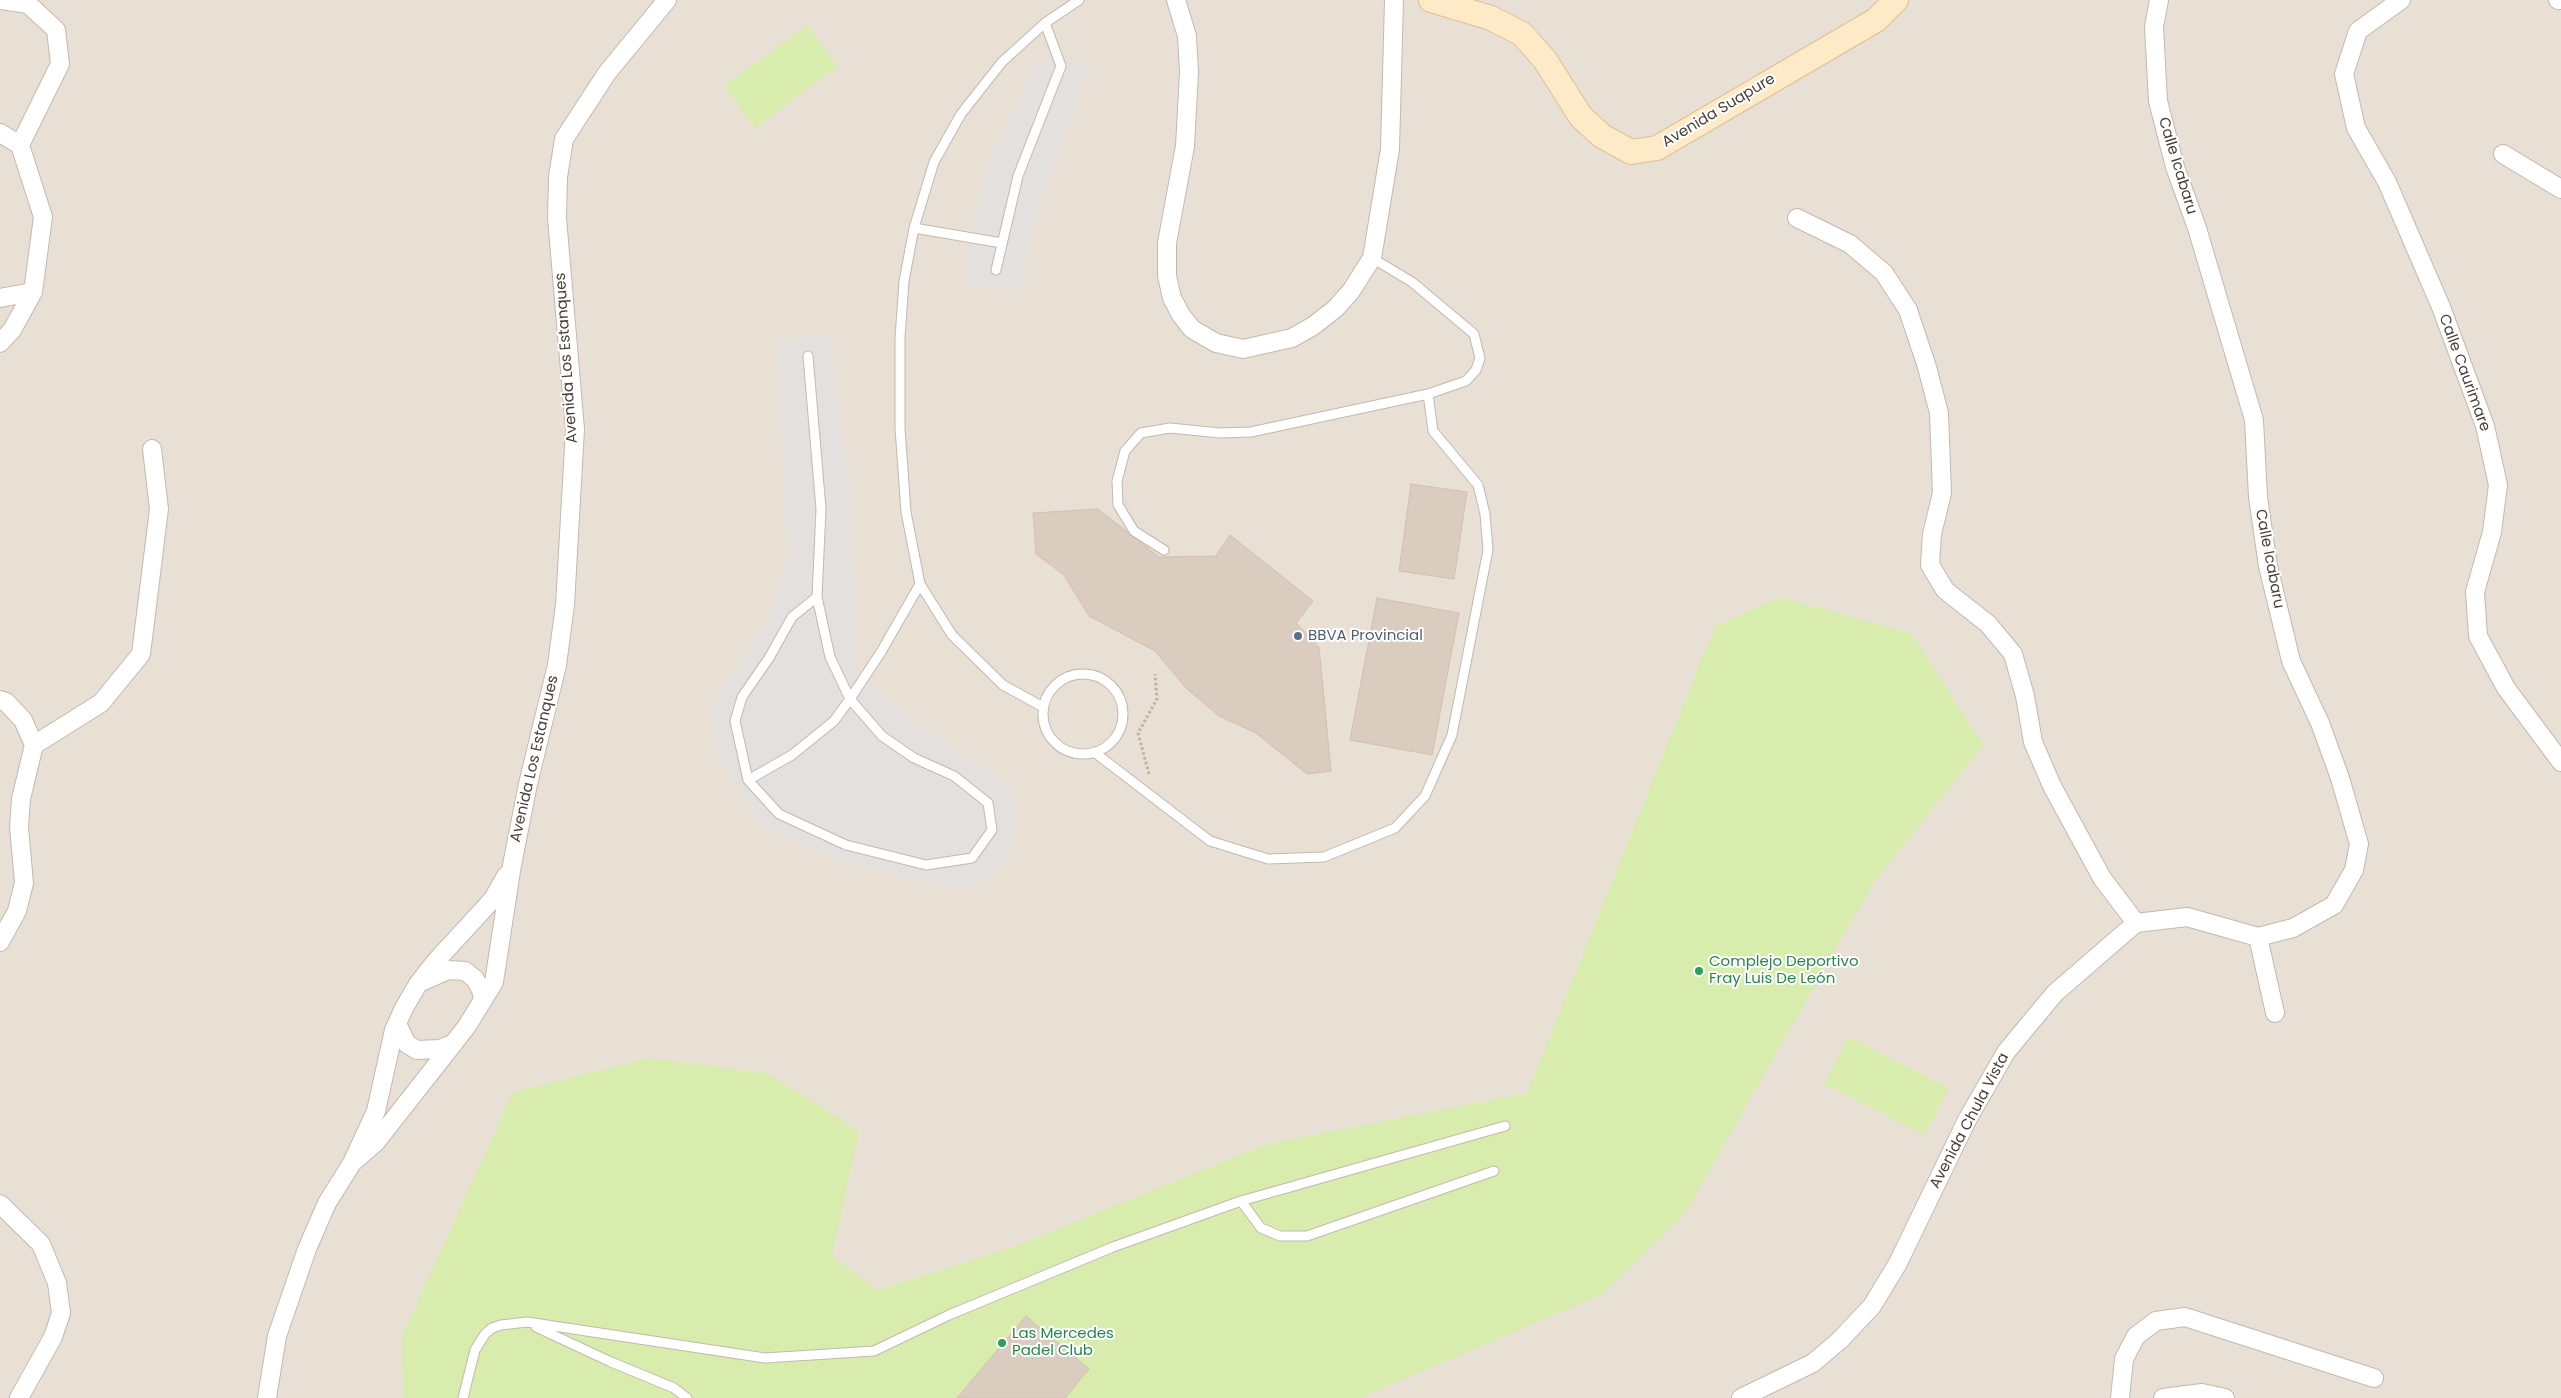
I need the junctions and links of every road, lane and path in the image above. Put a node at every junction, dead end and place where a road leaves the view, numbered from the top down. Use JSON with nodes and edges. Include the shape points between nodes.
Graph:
{"nodes":[{"id":1,"x":0,"y":0,"type":"edge"},
{"id":2,"x":667,"y":0,"type":"edge"},
{"id":3,"x":1079,"y":0,"type":"edge"},
{"id":4,"x":1176,"y":0,"type":"edge"},
{"id":5,"x":1394,"y":0,"type":"edge"},
{"id":6,"x":1431,"y":0,"type":"edge"},
{"id":7,"x":1896,"y":0,"type":"edge"},
{"id":8,"x":2159,"y":0,"type":"edge"},
{"id":9,"x":2401,"y":0,"type":"edge"},
{"id":10,"x":1046,"y":23,"type":"junction"},
{"id":11,"x":0,"y":133,"type":"edge"},
{"id":12,"x":20,"y":145,"type":"junction"},
{"id":13,"x":2503,"y":154,"type":"dead end"},
{"id":14,"x":2561,"y":189,"type":"edge"},
{"id":15,"x":1797,"y":218,"type":"dead end"},
{"id":16,"x":914,"y":228,"type":"junction"},
{"id":17,"x":1002,"y":243,"type":"junction"},
{"id":18,"x":1372,"y":258,"type":"junction"},
{"id":19,"x":996,"y":270,"type":"dead end"},
{"id":20,"x":33,"y":292,"type":"junction"},
{"id":21,"x":0,"y":298,"type":"edge"},
{"id":22,"x":0,"y":343,"type":"edge"},
{"id":23,"x":808,"y":356,"type":"dead end"},
{"id":24,"x":1428,"y":394,"type":"junction"},
{"id":25,"x":152,"y":449,"type":"dead end"},
{"id":26,"x":1164,"y":550,"type":"dead end"},
{"id":27,"x":920,"y":584,"type":"junction"},
{"id":28,"x":818,"y":597,"type":"junction"},
{"id":29,"x":1154,"y":674,"type":"dead end"},
{"id":30,"x":850,"y":699,"type":"junction"},
{"id":31,"x":0,"y":700,"type":"edge"},
{"id":32,"x":1043,"y":707,"type":"junction"},
{"id":33,"x":34,"y":745,"type":"junction"},
{"id":34,"x":1094,"y":752,"type":"junction"},
{"id":35,"x":2561,"y":762,"type":"edge"},
{"id":36,"x":748,"y":780,"type":"junction"},
{"id":37,"x":1156,"y":801,"type":"junction"},
{"id":38,"x":512,"y":865,"type":"junction"},
{"id":39,"x":2136,"y":923,"type":"junction"},
{"id":40,"x":2258,"y":937,"type":"junction"},
{"id":41,"x":0,"y":942,"type":"edge"},
{"id":42,"x":418,"y":984,"type":"junction"},
{"id":43,"x":483,"y":999,"type":"junction"},
{"id":44,"x":2275,"y":1012,"type":"dead end"},
{"id":45,"x":397,"y":1024,"type":"junction"},
{"id":46,"x":453,"y":1044,"type":"junction"},
{"id":47,"x":1504,"y":1126,"type":"dead end"},
{"id":48,"x":352,"y":1163,"type":"junction"},
{"id":49,"x":1494,"y":1170,"type":"dead end"},
{"id":50,"x":1241,"y":1201,"type":"junction"},
{"id":51,"x":0,"y":1204,"type":"edge"},
{"id":52,"x":527,"y":1322,"type":"junction"},
{"id":53,"x":2374,"y":1378,"type":"dead end"},
{"id":54,"x":18,"y":1398,"type":"edge"},
{"id":55,"x":267,"y":1398,"type":"edge"},
{"id":56,"x":463,"y":1398,"type":"edge"},
{"id":57,"x":686,"y":1398,"type":"edge"},
{"id":58,"x":1741,"y":1398,"type":"edge"},
{"id":59,"x":2120,"y":1398,"type":"edge"},
{"id":60,"x":2163,"y":1398,"type":"edge"},
{"id":61,"x":2225,"y":1398,"type":"edge"}],
"edges":[{"from":1,"to":12,"type":"street","via":[[28,4],[56,30],[60,64]]},
{"from":2,"to":38,"type":"street","name":"Avenida Los Estanques","via":[[607,73],[564,139],[558,176],[557,218],[575,429],[565,604],[556,665]]},
{"from":3,"to":10,"type":"lane"},
{"from":4,"to":18,"type":"street","via":[[1187,36],[1189,72],[1185,146],[1167,243],[1167,276],[1180,315],[1192,329],[1216,343],[1243,349],[1292,338],[1335,309],[1351,292]]},
{"from":5,"to":18,"type":"street","via":[[1390,149]]},
{"from":6,"to":7,"type":"street","name":"Avenida Suapure","via":[[1491,18],[1522,34],[1546,60],[1580,117],[1602,136],[1631,152],[1658,148],[1876,20]]},
{"from":8,"to":40,"type":"street","name":"Calle Icabaru","via":[[2154,28],[2158,101],[2175,167],[2197,228],[2254,420],[2258,497],[2268,566],[2291,661],[2320,723],[2359,844],[2354,870],[2334,905],[2293,928]]},
{"from":9,"to":35,"type":"street","name":"Calle Caurimare","via":[[2358,31],[2344,74],[2356,128],[2387,182],[2441,308],[2486,426],[2498,485],[2492,532],[2475,592],[2478,636],[2506,688]]},
{"from":10,"to":16,"type":"lane","via":[[1002,62],[961,114],[934,162]]},
{"from":10,"to":17,"type":"lane","via":[[1061,66],[1018,176]]},
{"from":11,"to":12,"type":"street"},
{"from":12,"to":20,"type":"street","via":[[43,217]]},
{"from":13,"to":14,"type":"street"},
{"from":15,"to":39,"type":"street","via":[[1850,244],[1884,273],[1908,310],[1939,413],[1942,493],[1932,534],[1930,565],[1945,590],[1988,624],[2013,654],[2026,696],[2033,742],[2052,786],[2102,878]]},
{"from":16,"to":17,"type":"lane"},
{"from":16,"to":27,"type":"lane","via":[[904,281],[900,338],[900,428],[906,512]]},
{"from":17,"to":19,"type":"lane"},
{"from":18,"to":24,"type":"lane","via":[[1412,282],[1474,334],[1480,358],[1476,370],[1466,381]]},
{"from":20,"to":21,"type":"street"},
{"from":20,"to":22,"type":"street","via":[[12,330]]},
{"from":23,"to":28,"type":"lane","via":[[821,509]]},
{"from":24,"to":26,"type":"lane","via":[[1251,432],[1220,433],[1170,428],[1141,433],[1125,451],[1117,481],[1118,505],[1134,531]]},
{"from":24,"to":37,"type":"lane","via":[[1433,431],[1478,485],[1486,514],[1488,550],[1452,735],[1425,796],[1395,828],[1324,857],[1268,859],[1210,842]]},
{"from":25,"to":33,"type":"street","via":[[159,509],[141,654],[101,703]]},
{"from":27,"to":30,"type":"lane"},
{"from":27,"to":32,"type":"lane","via":[[959,641],[1003,685]]},
{"from":28,"to":30,"type":"lane","via":[[830,657]]},
{"from":28,"to":36,"type":"lane","via":[[792,617],[742,697],[735,721]]},
{"from":29,"to":37,"type":"path","via":[[1157,699],[1138,733]]},
{"from":30,"to":36,"type":"lane","via":[[834,722],[792,755]]},
{"from":30,"to":36,"type":"lane","via":[[882,736],[914,758],[954,776],[988,803],[992,830],[972,858],[926,865],[846,846],[779,814]]},
{"from":31,"to":33,"type":"street","via":[[23,720]]},
{"from":32,"to":34,"type":"lane","via":[[1044,722],[1059,746],[1080,754]]},
{"from":32,"to":34,"type":"lane","via":[[1048,694],[1071,675],[1091,674],[1110,683],[1122,703],[1123,720],[1111,742]]},
{"from":33,"to":41,"type":"street","via":[[21,799],[19,827],[24,883],[17,911]]},
{"from":34,"to":37,"type":"lane"},
{"from":38,"to":42,"type":"street","name":"Avenida Los Estanques","via":[[493,899]]},
{"from":38,"to":43,"type":"street","name":"Avenida Los Estanques","via":[[494,982]]},
{"from":39,"to":40,"type":"street","via":[[2188,917]]},
{"from":39,"to":58,"type":"street","name":"Avenida Chula Vista","via":[[2055,993],[2006,1052],[1967,1120],[1898,1264],[1872,1306],[1813,1363]]},
{"from":40,"to":44,"type":"street"},
{"from":42,"to":43,"type":"street","via":[[456,969],[475,979]]},
{"from":42,"to":45,"type":"street","name":"Avenida Los Estanques"},
{"from":43,"to":46,"type":"street","name":"Avenida Los Estanques"},
{"from":45,"to":46,"type":"street","via":[[407,1044],[417,1050],[440,1049]]},
{"from":45,"to":48,"type":"street","name":"Avenida Los Estanques","via":[[376,1110]]},
{"from":46,"to":48,"type":"street","name":"Avenida Los Estanques","via":[[376,1142]]},
{"from":47,"to":50,"type":"lane"},
{"from":48,"to":55,"type":"street","name":"Avenida Los Estanques","via":[[327,1203],[307,1249],[277,1336]]},
{"from":49,"to":50,"type":"lane","via":[[1307,1236],[1280,1236],[1261,1228]]},
{"from":50,"to":52,"type":"lane","via":[[1113,1247],[949,1315],[874,1351],[765,1358]]},
{"from":51,"to":54,"type":"street","via":[[41,1244],[57,1283],[61,1313],[53,1337]]},
{"from":52,"to":56,"type":"lane","via":[[501,1325],[486,1334],[475,1350]]},
{"from":52,"to":57,"type":"lane","via":[[674,1388]]},
{"from":53,"to":59,"type":"street","via":[[2185,1317],[2156,1321],[2136,1336],[2124,1359]]},
{"from":60,"to":61,"type":"street","via":[[2202,1393]]}]}
